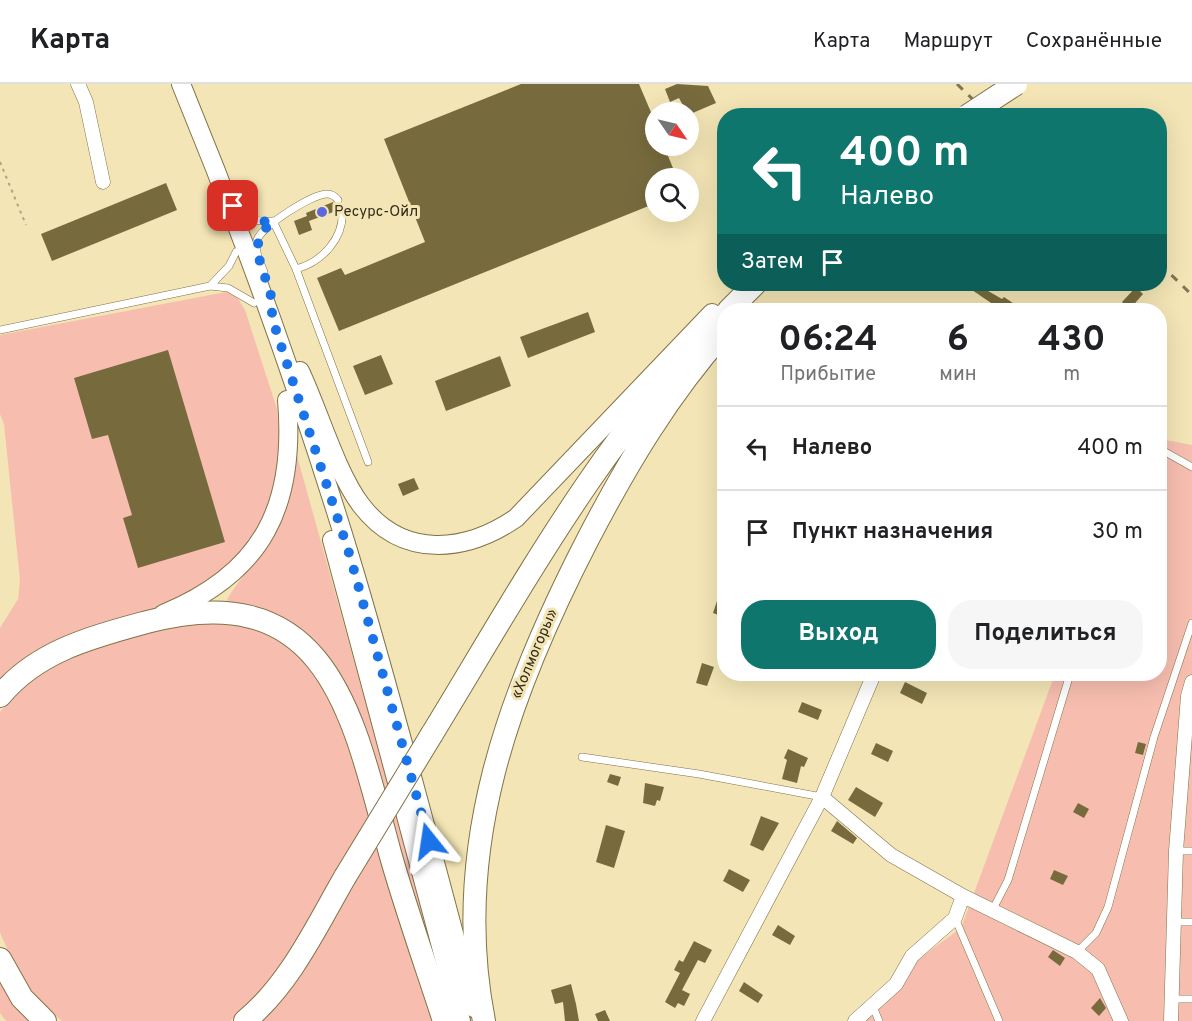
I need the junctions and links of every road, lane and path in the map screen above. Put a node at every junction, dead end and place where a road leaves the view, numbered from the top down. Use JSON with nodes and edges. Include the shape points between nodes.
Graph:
{"nodes":[{"id":1,"x":78,"y":84,"type":"edge"},
{"id":2,"x":169,"y":84,"type":"edge"},
{"id":3,"x":182,"y":84,"type":"edge"},
{"id":4,"x":1016,"y":84,"type":"edge"},
{"id":5,"x":980,"y":108,"type":"edge"},
{"id":6,"x":0,"y":162,"type":"edge"},
{"id":7,"x":103,"y":182,"type":"dead end"},
{"id":8,"x":222,"y":184,"type":"junction"},
{"id":9,"x":338,"y":200,"type":"dead end"},
{"id":10,"x":342,"y":209,"type":"dead end"},
{"id":11,"x":273,"y":221,"type":"junction"},
{"id":12,"x":26,"y":225,"type":"dead end"},
{"id":13,"x":236,"y":252,"type":"junction"},
{"id":14,"x":296,"y":269,"type":"junction"},
{"id":15,"x":210,"y":286,"type":"junction"},
{"id":16,"x":738,"y":291,"type":"edge"},
{"id":17,"x":748,"y":291,"type":"edge"},
{"id":18,"x":764,"y":291,"type":"edge"},
{"id":19,"x":255,"y":303,"type":"junction"},
{"id":20,"x":725,"y":303,"type":"edge"},
{"id":21,"x":736,"y":303,"type":"edge"},
{"id":22,"x":751,"y":303,"type":"edge"},
{"id":23,"x":717,"y":311,"type":"edge"},
{"id":24,"x":272,"y":318,"type":"junction"},
{"id":25,"x":717,"y":323,"type":"edge"},
{"id":26,"x":0,"y":330,"type":"edge"},
{"id":27,"x":717,"y":340,"type":"edge"},
{"id":28,"x":282,"y":345,"type":"junction"},
{"id":29,"x":287,"y":400,"type":"junction"},
{"id":30,"x":1167,"y":453,"type":"edge"},
{"id":31,"x":368,"y":462,"type":"dead end"},
{"id":32,"x":1192,"y":467,"type":"edge"},
{"id":33,"x":1192,"y":622,"type":"edge"},
{"id":34,"x":126,"y":627,"type":"junction"},
{"id":35,"x":871,"y":681,"type":"edge"},
{"id":36,"x":1068,"y":681,"type":"edge"},
{"id":37,"x":1192,"y":682,"type":"edge"},
{"id":38,"x":0,"y":696,"type":"edge"},
{"id":39,"x":1190,"y":696,"type":"edge"},
{"id":40,"x":582,"y":757,"type":"dead end"},
{"id":41,"x":1187,"y":769,"type":"edge"},
{"id":42,"x":822,"y":796,"type":"junction"},
{"id":43,"x":1176,"y":851,"type":"junction"},
{"id":44,"x":1192,"y":851,"type":"edge"},
{"id":45,"x":963,"y":896,"type":"junction"},
{"id":46,"x":993,"y":909,"type":"junction"},
{"id":47,"x":955,"y":918,"type":"junction"},
{"id":48,"x":1175,"y":922,"type":"junction"},
{"id":49,"x":1192,"y":922,"type":"edge"},
{"id":50,"x":1077,"y":952,"type":"junction"},
{"id":51,"x":0,"y":959,"type":"edge"},
{"id":52,"x":1171,"y":999,"type":"junction"},
{"id":53,"x":1192,"y":999,"type":"edge"},
{"id":54,"x":873,"y":1008,"type":"junction"},
{"id":55,"x":45,"y":1021,"type":"edge"},
{"id":56,"x":245,"y":1021,"type":"edge"},
{"id":57,"x":444,"y":1021,"type":"edge"},
{"id":58,"x":461,"y":1021,"type":"edge"},
{"id":59,"x":478,"y":1021,"type":"edge"},
{"id":60,"x":484,"y":1021,"type":"edge"},
{"id":61,"x":703,"y":1021,"type":"edge"},
{"id":62,"x":855,"y":1021,"type":"edge"},
{"id":63,"x":879,"y":1021,"type":"edge"},
{"id":64,"x":999,"y":1021,"type":"edge"},
{"id":65,"x":1121,"y":1021,"type":"edge"},
{"id":66,"x":1171,"y":1021,"type":"edge"}],
"edges":[{"from":1,"to":7,"type":"street","via":[[86,102]]},
{"from":2,"to":13,"type":"main road"},
{"from":3,"to":8,"type":"main road"},
{"from":4,"to":5,"type":"highway","bridge":true},
{"from":6,"to":12,"type":"path"},
{"from":8,"to":11,"type":"lane","via":[[233,206],[247,218]]},
{"from":8,"to":24,"type":"main road"},
{"from":9,"to":11,"type":"lane","via":[[323,194]]},
{"from":10,"to":14,"type":"lane","via":[[338,232],[328,250],[319,260]]},
{"from":11,"to":14,"type":"lane"},
{"from":11,"to":24,"type":"lane","via":[[263,231],[256,249],[272,299]]},
{"from":13,"to":15,"type":"lane"},
{"from":13,"to":19,"type":"main road"},
{"from":14,"to":31,"type":"lane"},
{"from":15,"to":19,"type":"lane","via":[[228,288]]},
{"from":15,"to":26,"type":"lane"},
{"from":16,"to":20,"type":"main road"},
{"from":17,"to":21,"type":"highway"},
{"from":18,"to":22,"type":"highway"},
{"from":19,"to":29,"type":"main road"},
{"from":23,"to":28,"type":"main road","via":[[640,386],[516,518],[484,537],[442,546],[413,542],[385,528],[362,506],[294,360]]},
{"from":24,"to":28,"type":"main road"},
{"from":25,"to":56,"type":"highway","bridge":true,"via":[[656,389],[599,465],[290,971]]},
{"from":27,"to":60,"type":"highway","name":"«Холмогоры»","via":[[655,419],[617,484],[568,578],[505,727],[481,828],[476,871],[475,958]]},
{"from":28,"to":59,"type":"main road","via":[[353,566]]},
{"from":29,"to":34,"type":"main road","via":[[290,434],[284,481],[256,548],[237,571],[212,591]]},
{"from":29,"to":58,"type":"main road","via":[[336,553]]},
{"from":30,"to":32,"type":"lane"},
{"from":33,"to":50,"type":"lane","via":[[1154,737],[1108,907],[1096,933]]},
{"from":34,"to":38,"type":"highway","via":[[42,659],[15,678]]},
{"from":34,"to":57,"type":"highway","via":[[166,617],[237,614],[280,629],[312,654],[339,691],[360,744]]},
{"from":35,"to":42,"type":"street"},
{"from":36,"to":46,"type":"lane","via":[[1008,880]]},
{"from":37,"to":39,"type":"street"},
{"from":39,"to":41,"type":"street"},
{"from":40,"to":42,"type":"lane"},
{"from":41,"to":43,"type":"street"},
{"from":42,"to":45,"type":"street","via":[[891,855]]},
{"from":42,"to":61,"type":"street"},
{"from":43,"to":44,"type":"lane"},
{"from":43,"to":48,"type":"street"},
{"from":45,"to":46,"type":"street"},
{"from":45,"to":47,"type":"street"},
{"from":46,"to":50,"type":"street"},
{"from":47,"to":54,"type":"street","via":[[912,956],[896,984]]},
{"from":47,"to":64,"type":"lane"},
{"from":48,"to":49,"type":"lane"},
{"from":48,"to":52,"type":"street"},
{"from":50,"to":65,"type":"street","via":[[1098,969]]},
{"from":51,"to":55,"type":"highway","via":[[22,998]]},
{"from":52,"to":53,"type":"lane"},
{"from":52,"to":66,"type":"street"},
{"from":54,"to":62,"type":"street"},
{"from":54,"to":63,"type":"lane"}]}
